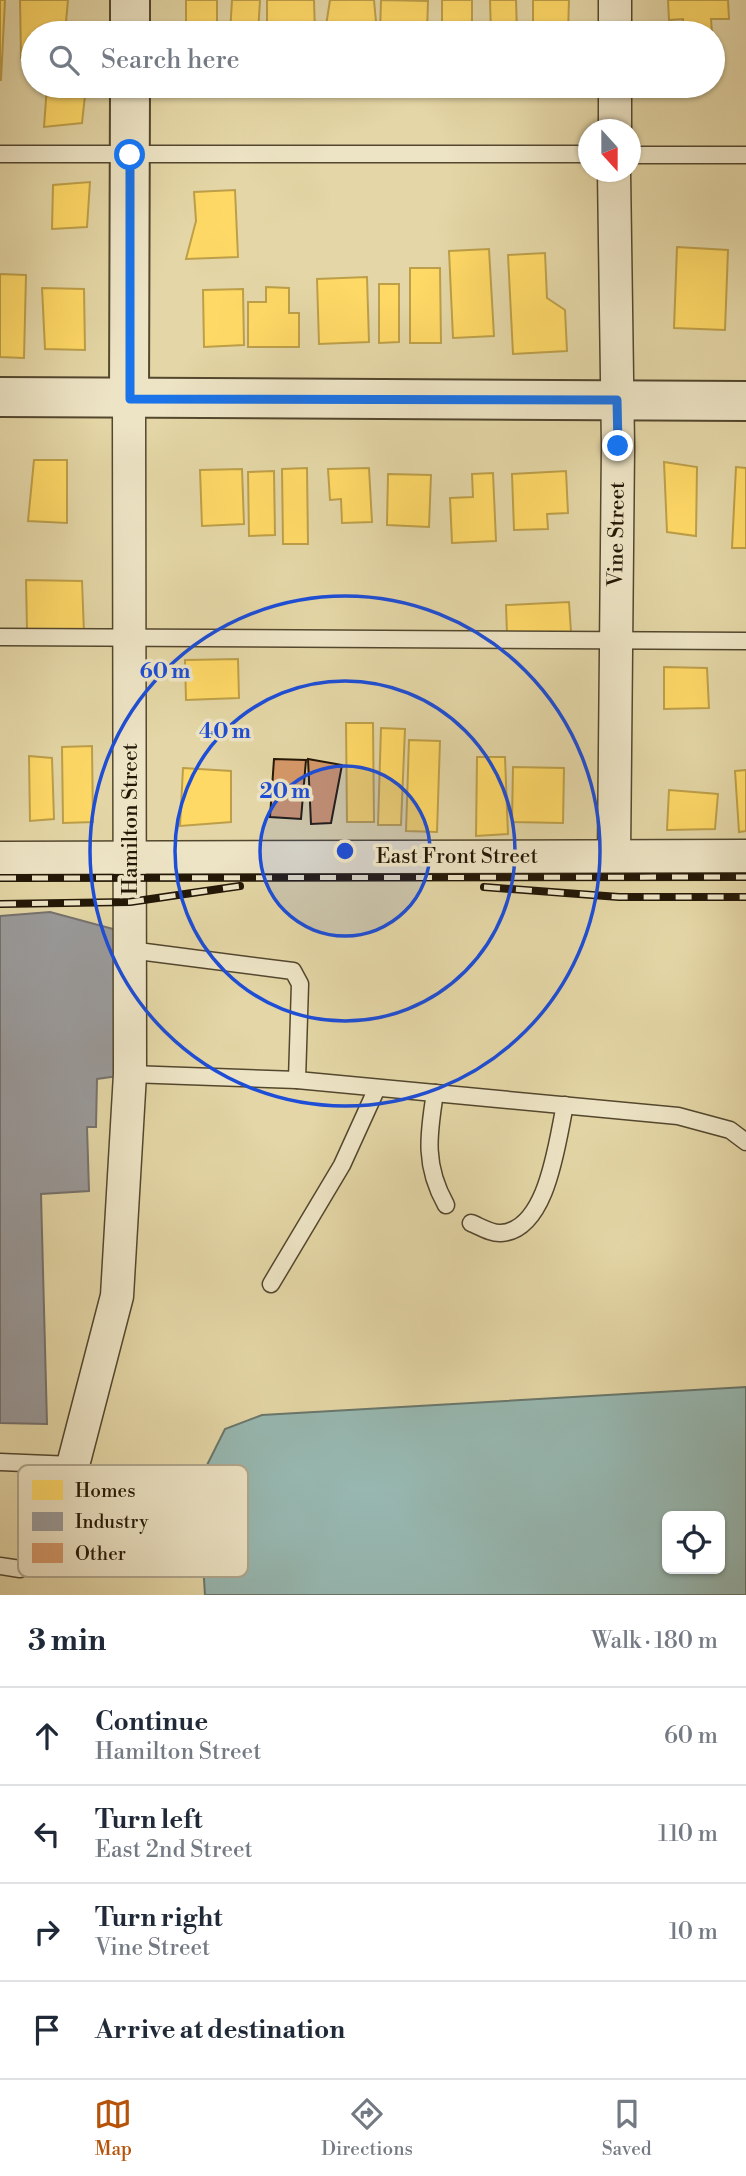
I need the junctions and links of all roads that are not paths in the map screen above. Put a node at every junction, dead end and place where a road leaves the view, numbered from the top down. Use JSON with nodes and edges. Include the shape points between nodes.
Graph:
{"nodes":[{"id":1,"x":130,"y":0,"type":"edge"},
{"id":2,"x":615,"y":0,"type":"edge"},
{"id":3,"x":130,"y":21,"type":"edge"},
{"id":4,"x":615,"y":21,"type":"edge"},
{"id":5,"x":130,"y":98,"type":"edge"},
{"id":6,"x":615,"y":98,"type":"edge"},
{"id":7,"x":614,"y":119,"type":"edge"},
{"id":8,"x":0,"y":154,"type":"edge"},
{"id":9,"x":578,"y":154,"type":"edge"},
{"id":10,"x":130,"y":155,"type":"junction"},
{"id":11,"x":641,"y":155,"type":"edge"},
{"id":12,"x":746,"y":156,"type":"edge"},
{"id":13,"x":614,"y":182,"type":"edge"},
{"id":14,"x":0,"y":397,"type":"edge"},
{"id":15,"x":130,"y":399,"type":"junction"},
{"id":16,"x":617,"y":400,"type":"junction"},
{"id":17,"x":746,"y":401,"type":"edge"},
{"id":18,"x":0,"y":638,"type":"edge"},
{"id":19,"x":129,"y":638,"type":"junction"},
{"id":20,"x":614,"y":640,"type":"junction"},
{"id":21,"x":746,"y":641,"type":"edge"},
{"id":22,"x":614,"y":855,"type":"junction"},
{"id":23,"x":746,"y":856,"type":"edge"},
{"id":24,"x":0,"y":858,"type":"edge"},
{"id":25,"x":129,"y":859,"type":"junction"},
{"id":26,"x":130,"y":950,"type":"junction"},
{"id":27,"x":130,"y":1074,"type":"junction"},
{"id":28,"x":297,"y":1080,"type":"junction"},
{"id":29,"x":377,"y":1088,"type":"junction"},
{"id":30,"x":435,"y":1093,"type":"junction"},
{"id":31,"x":565,"y":1105,"type":"junction"},
{"id":32,"x":746,"y":1142,"type":"edge"},
{"id":33,"x":446,"y":1205,"type":"dead end"},
{"id":34,"x":471,"y":1223,"type":"dead end"},
{"id":35,"x":271,"y":1284,"type":"dead end"},
{"id":36,"x":0,"y":1462,"type":"edge"},
{"id":37,"x":73,"y":1465,"type":"joint"},
{"id":38,"x":0,"y":1566,"type":"edge"},
{"id":39,"x":18,"y":1569,"type":"edge"}],
"edges":[{"from":1,"to":3,"type":"street"},
{"from":2,"to":4,"type":"street"},
{"from":5,"to":10,"type":"street","name":"Hamilton Street"},
{"from":6,"to":7,"type":"street"},
{"from":8,"to":10,"type":"lane"},
{"from":9,"to":10,"type":"lane"},
{"from":10,"to":15,"type":"street","name":"Hamilton Street"},
{"from":11,"to":12,"type":"lane"},
{"from":13,"to":16,"type":"street","name":"Vine Street"},
{"from":14,"to":15,"type":"street"},
{"from":15,"to":16,"type":"street"},
{"from":15,"to":19,"type":"street","name":"Hamilton Street"},
{"from":16,"to":17,"type":"street"},
{"from":16,"to":20,"type":"street","name":"Vine Street"},
{"from":18,"to":19,"type":"lane"},
{"from":19,"to":20,"type":"lane"},
{"from":19,"to":25,"type":"street","name":"Hamilton Street"},
{"from":20,"to":21,"type":"lane"},
{"from":20,"to":22,"type":"street","name":"Vine Street"},
{"from":22,"to":23,"type":"street","name":"East Front Street"},
{"from":22,"to":25,"type":"street","name":"East Front Street"},
{"from":24,"to":25,"type":"street","name":"East Front Street"},
{"from":25,"to":26,"type":"street","name":"Hamilton Street"},
{"from":26,"to":27,"type":"street","name":"Hamilton Street"},
{"from":26,"to":28,"type":"lane","via":[[293,971],[300,984]]},
{"from":27,"to":28,"type":"lane"},
{"from":27,"to":37,"type":"street","name":"Hamilton Street","via":[[117,1296]]},
{"from":28,"to":29,"type":"lane"},
{"from":29,"to":30,"type":"lane"},
{"from":29,"to":35,"type":"lane","via":[[342,1165]]},
{"from":30,"to":31,"type":"lane"},
{"from":30,"to":33,"type":"lane","via":[[428,1140],[433,1182]]},
{"from":31,"to":32,"type":"lane","via":[[678,1116],[730,1130]]},
{"from":31,"to":34,"type":"lane","via":[[548,1184],[533,1214],[519,1228],[500,1234]]},
{"from":36,"to":37,"type":"lane"},
{"from":38,"to":39,"type":"lane"}]}
